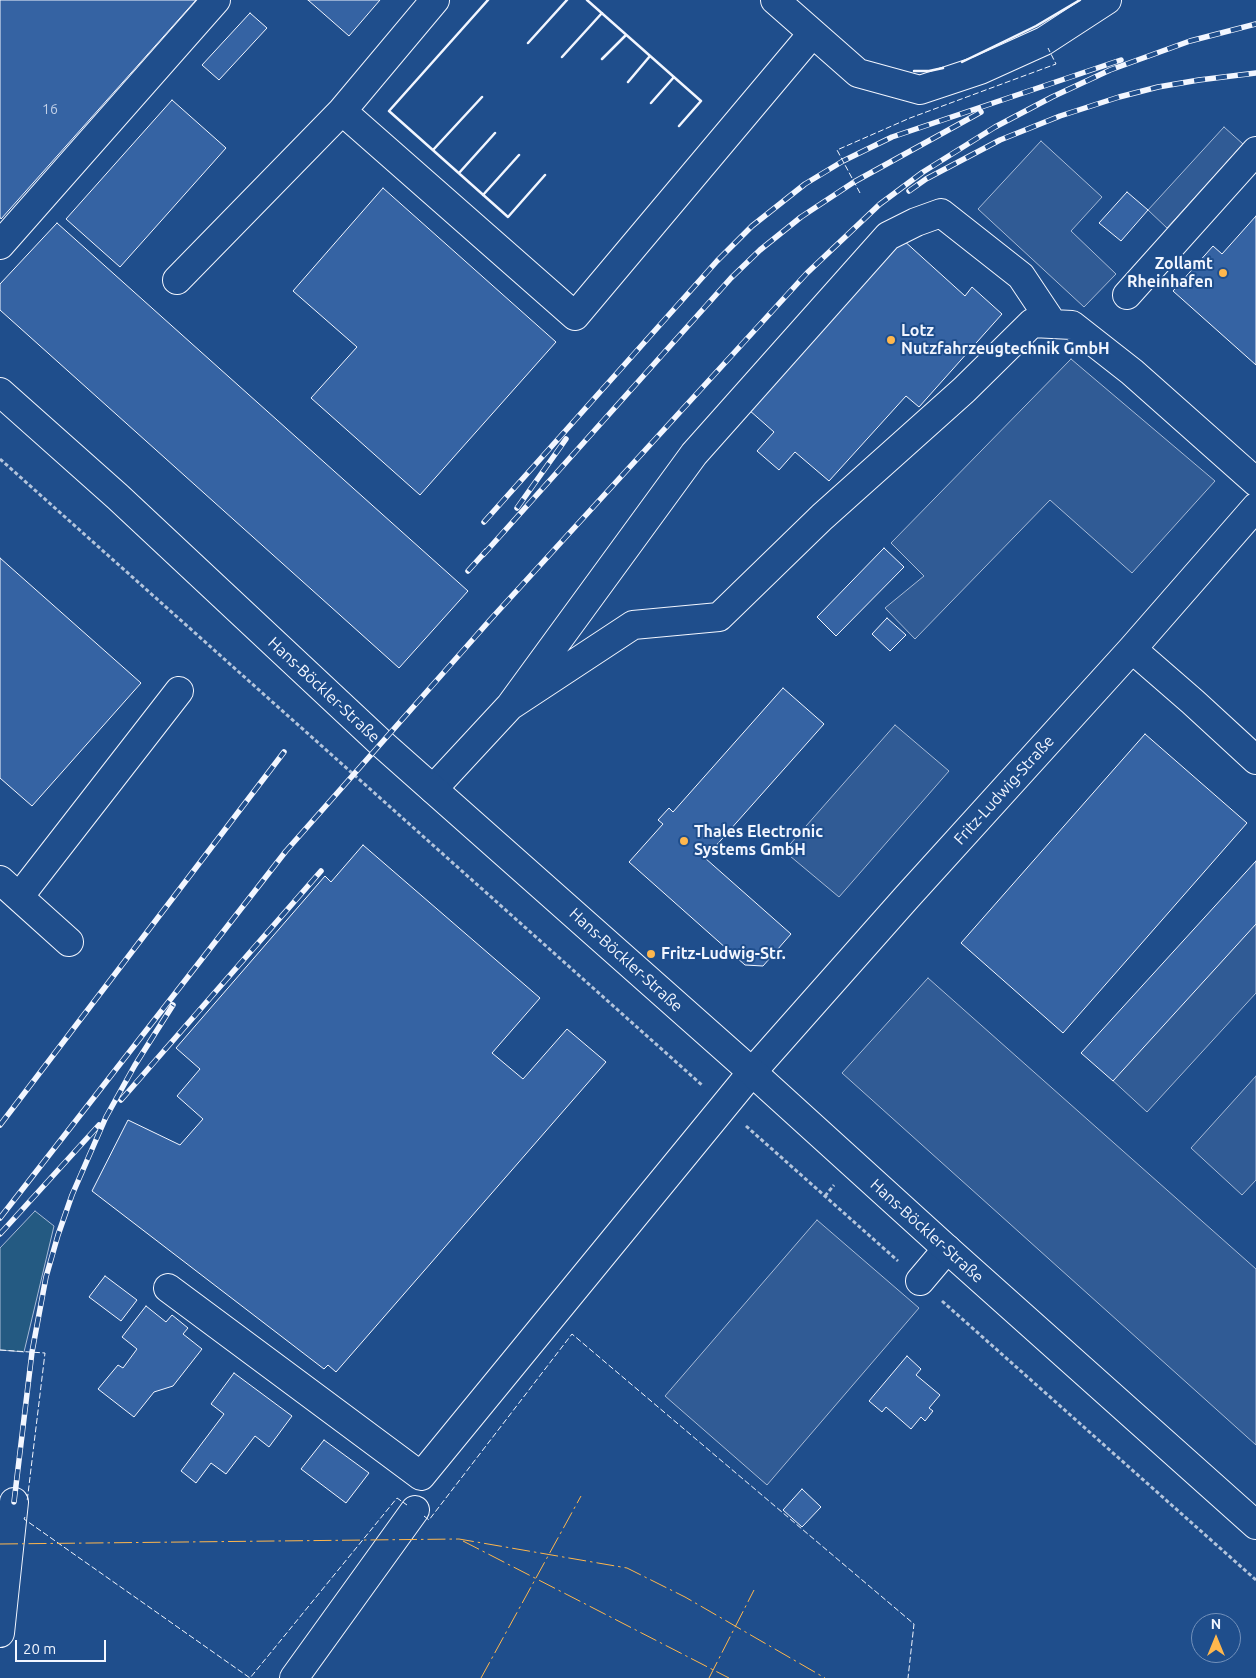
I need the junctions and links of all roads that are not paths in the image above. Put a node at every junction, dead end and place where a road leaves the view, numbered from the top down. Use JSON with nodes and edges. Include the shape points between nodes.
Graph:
{"nodes":[{"id":1,"x":216,"y":0,"type":"edge"},
{"id":2,"x":434,"y":0,"type":"edge"},
{"id":3,"x":775,"y":0,"type":"edge"},
{"id":4,"x":1107,"y":0,"type":"edge"},
{"id":5,"x":812,"y":34,"type":"junction"},
{"id":6,"x":342,"y":111,"type":"junction"},
{"id":7,"x":1256,"y":151,"type":"edge"},
{"id":8,"x":0,"y":245,"type":"edge"},
{"id":9,"x":177,"y":280,"type":"dead end"},
{"id":10,"x":1127,"y":295,"type":"dead end"},
{"id":11,"x":1053,"y":324,"type":"junction"},
{"id":12,"x":0,"y":392,"type":"edge"},
{"id":13,"x":1256,"y":482,"type":"edge"},
{"id":14,"x":1256,"y":507,"type":"edge"},
{"id":15,"x":1132,"y":649,"type":"junction"},
{"id":16,"x":179,"y":691,"type":"dead end"},
{"id":17,"x":510,"y":706,"type":"junction"},
{"id":18,"x":1256,"y":760,"type":"edge"},
{"id":19,"x":433,"y":789,"type":"junction"},
{"id":20,"x":10,"y":889,"type":"edge"},
{"id":21,"x":69,"y":942,"type":"dead end"},
{"id":22,"x":752,"y":1072,"type":"junction"},
{"id":23,"x":947,"y":1248,"type":"junction"},
{"id":24,"x":920,"y":1281,"type":"road end"},
{"id":25,"x":168,"y":1288,"type":"dead end"},
{"id":26,"x":14,"y":1502,"type":"dead end"},
{"id":27,"x":415,"y":1510,"type":"dead end"},
{"id":28,"x":1256,"y":1525,"type":"edge"},
{"id":29,"x":0,"y":1633,"type":"edge"},
{"id":30,"x":294,"y":1678,"type":"edge"}],
"edges":[{"from":1,"to":8,"type":"main road"},
{"from":2,"to":6,"type":"main road"},
{"from":3,"to":5,"type":"main road"},
{"from":4,"to":5,"type":"main road","via":[[1044,41],[980,70],[920,90],[858,73]]},
{"from":5,"to":6,"type":"main road","via":[[575,316]]},
{"from":6,"to":9,"type":"main road"},
{"from":7,"to":10,"type":"main road"},
{"from":11,"to":13,"type":"main road","via":[[1072,325],[1132,372]]},
{"from":11,"to":17,"type":"main road","via":[[1032,322],[964,390],[822,517],[719,617],[633,625]]},
{"from":11,"to":17,"type":"main road","via":[[1021,276],[941,213],[888,236],[694,454]]},
{"from":12,"to":19,"type":"main road","name":"Hans-Böckler-Straße"},
{"from":14,"to":15,"type":"main road","name":"Fritz-Ludwig-Straße"},
{"from":15,"to":18,"type":"main road"},
{"from":15,"to":22,"type":"main road","name":"Fritz-Ludwig-Straße"},
{"from":16,"to":20,"type":"main road"},
{"from":17,"to":19,"type":"main road"},
{"from":19,"to":22,"type":"main road","name":"Hans-Böckler-Straße"},
{"from":20,"to":21,"type":"main road"},
{"from":22,"to":23,"type":"main road","name":"Hans-Böckler-Straße"},
{"from":22,"to":25,"type":"main road","name":"Fritz-Ludwig-Straße","via":[[421,1476]]},
{"from":23,"to":24,"type":"main road"},
{"from":23,"to":28,"type":"main road","name":"Hans-Böckler-Straße"},
{"from":26,"to":29,"type":"main road"},
{"from":27,"to":30,"type":"main road"}]}
